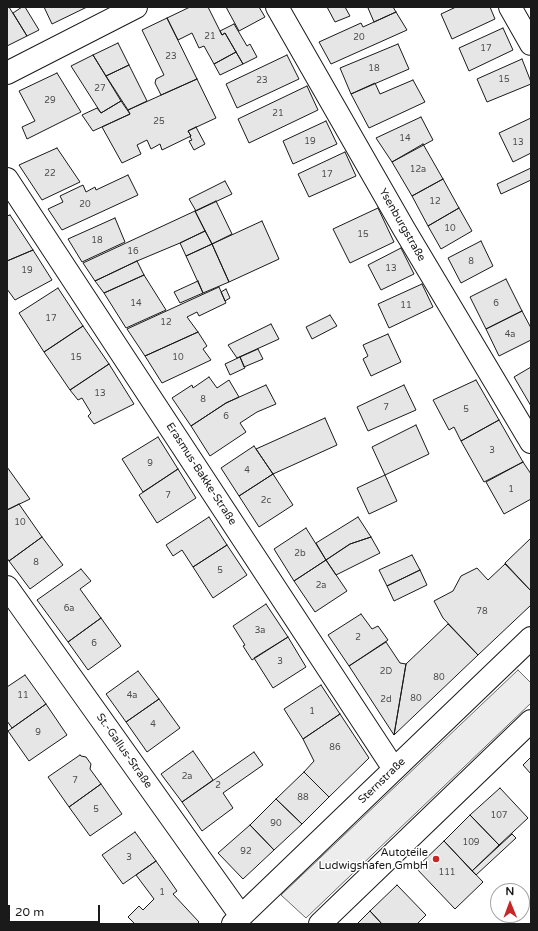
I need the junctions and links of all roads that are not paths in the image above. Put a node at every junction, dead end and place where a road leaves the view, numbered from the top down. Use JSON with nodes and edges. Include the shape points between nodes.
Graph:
{"nodes":[{"id":1,"x":136,"y":7,"type":"edge"},
{"id":2,"x":277,"y":7,"type":"edge"},
{"id":3,"x":510,"y":7,"type":"edge"},
{"id":4,"x":531,"y":44,"type":"edge"},
{"id":5,"x":7,"y":73,"type":"edge"},
{"id":6,"x":7,"y":179,"type":"edge"},
{"id":7,"x":531,"y":442,"type":"edge"},
{"id":8,"x":7,"y":587,"type":"edge"},
{"id":9,"x":531,"y":638,"type":"edge"},
{"id":10,"x":531,"y":721,"type":"edge"},
{"id":11,"x":394,"y":769,"type":"junction"},
{"id":12,"x":243,"y":921,"type":"edge"},
{"id":13,"x":320,"y":924,"type":"edge"}],
"edges":[{"from":1,"to":5,"type":"street"},
{"from":2,"to":7,"type":"street","name":"Ysenburgstraße","via":[[408,236]]},
{"from":3,"to":4,"type":"street"},
{"from":6,"to":11,"type":"street","name":"Erasmus-Bakke-Straße"},
{"from":8,"to":12,"type":"street","name":"St.-Gallus-Straße"},
{"from":9,"to":11,"type":"street","name":"Sternstraße"},
{"from":10,"to":13,"type":"street"},
{"from":11,"to":12,"type":"street","name":"Sternstraße"}]}
